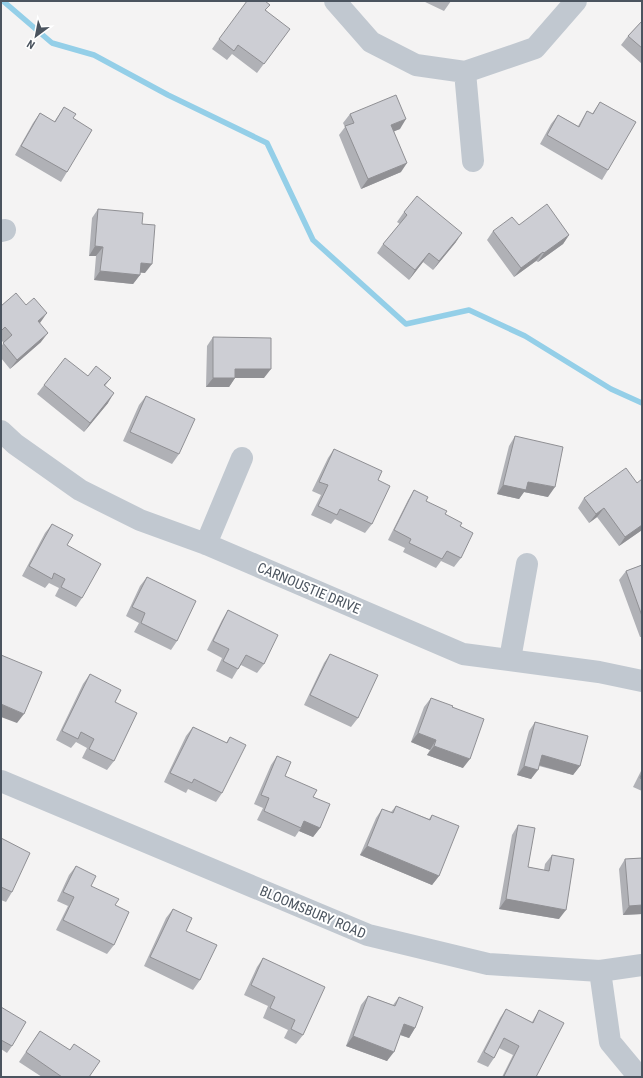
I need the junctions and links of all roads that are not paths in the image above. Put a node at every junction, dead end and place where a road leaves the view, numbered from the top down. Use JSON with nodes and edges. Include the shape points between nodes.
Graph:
{"nodes":[{"id":1,"x":335,"y":1,"type":"edge"},
{"id":2,"x":576,"y":1,"type":"edge"},
{"id":3,"x":465,"y":72,"type":"junction"},
{"id":4,"x":473,"y":161,"type":"dead end"},
{"id":5,"x":1,"y":431,"type":"edge"},
{"id":6,"x":242,"y":458,"type":"dead end"},
{"id":7,"x":206,"y":544,"type":"junction"},
{"id":8,"x":527,"y":564,"type":"dead end"},
{"id":9,"x":510,"y":659,"type":"junction"},
{"id":10,"x":642,"y":681,"type":"edge"},
{"id":11,"x":1,"y":781,"type":"edge"},
{"id":12,"x":642,"y":965,"type":"edge"},
{"id":13,"x":600,"y":971,"type":"junction"},
{"id":14,"x":639,"y":1077,"type":"edge"}],
"edges":[{"from":1,"to":3,"type":"street","via":[[371,42],[416,66]]},
{"from":2,"to":3,"type":"street","via":[[535,48]]},
{"from":3,"to":4,"type":"street"},
{"from":5,"to":7,"type":"street","name":"CARNOUSTIE DRIVE","via":[[15,444],[80,490],[140,520]]},
{"from":6,"to":7,"type":"street"},
{"from":7,"to":9,"type":"street","name":"CARNOUSTIE DRIVE","via":[[463,654]]},
{"from":8,"to":9,"type":"street"},
{"from":9,"to":10,"type":"street","name":"CARNOUSTIE DRIVE"},
{"from":11,"to":13,"type":"street","name":"BLOOMSBURY ROAD","via":[[368,936],[488,964]]},
{"from":12,"to":13,"type":"street","name":"BLOOMSBURY ROAD"},
{"from":13,"to":14,"type":"street","via":[[610,1042]]}]}
